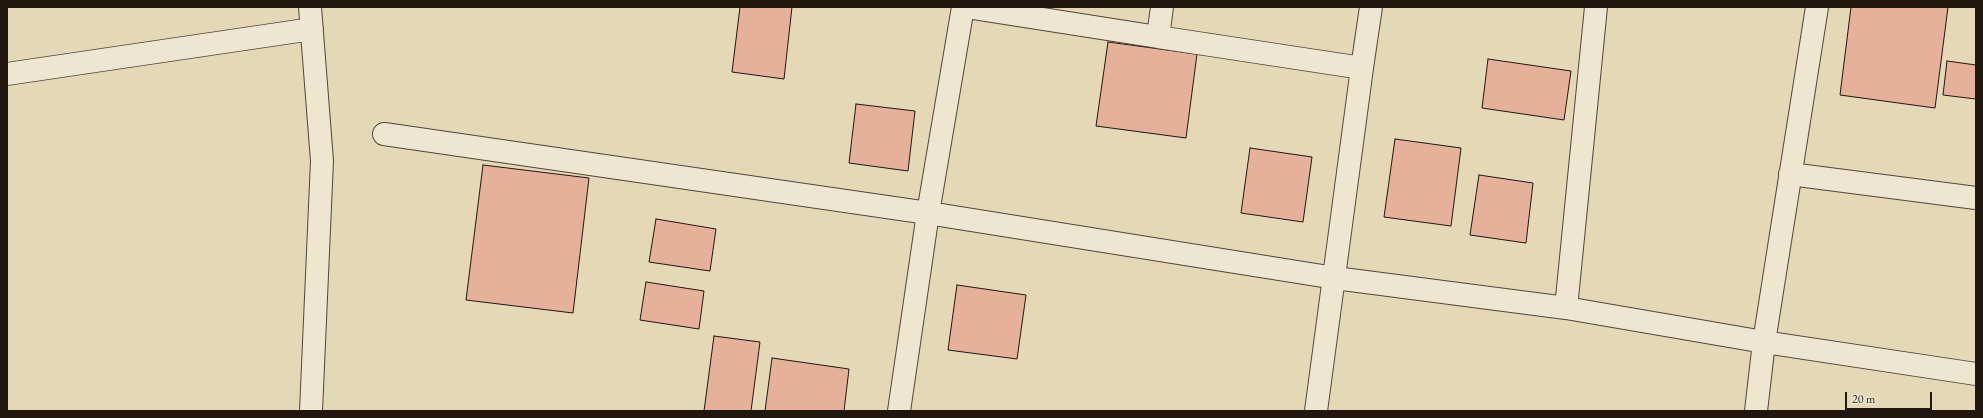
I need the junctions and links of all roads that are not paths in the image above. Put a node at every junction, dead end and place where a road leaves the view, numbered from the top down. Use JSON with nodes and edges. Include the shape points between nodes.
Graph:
{"nodes":[{"id":1,"x":310,"y":7,"type":"edge"},
{"id":2,"x":964,"y":7,"type":"edge"},
{"id":3,"x":1162,"y":7,"type":"edge"},
{"id":4,"x":1371,"y":7,"type":"edge"},
{"id":5,"x":1596,"y":7,"type":"edge"},
{"id":6,"x":1816,"y":7,"type":"edge"},
{"id":7,"x":312,"y":29,"type":"junction"},
{"id":8,"x":1158,"y":37,"type":"junction"},
{"id":9,"x":1362,"y":68,"type":"junction"},
{"id":10,"x":7,"y":74,"type":"edge"},
{"id":11,"x":384,"y":134,"type":"dead end"},
{"id":12,"x":1790,"y":174,"type":"junction"},
{"id":13,"x":1976,"y":198,"type":"edge"},
{"id":14,"x":928,"y":212,"type":"junction"},
{"id":15,"x":1335,"y":278,"type":"junction"},
{"id":16,"x":1566,"y":308,"type":"junction"},
{"id":17,"x":1764,"y":342,"type":"junction"},
{"id":18,"x":1976,"y":374,"type":"edge"},
{"id":19,"x":311,"y":411,"type":"edge"},
{"id":20,"x":899,"y":411,"type":"edge"},
{"id":21,"x":1316,"y":411,"type":"edge"},
{"id":22,"x":1756,"y":411,"type":"edge"}],
"edges":[{"from":1,"to":7,"type":"street"},
{"from":2,"to":8,"type":"street"},
{"from":2,"to":14,"type":"street"},
{"from":3,"to":8,"type":"street"},
{"from":4,"to":9,"type":"street"},
{"from":5,"to":16,"type":"street"},
{"from":6,"to":12,"type":"street"},
{"from":7,"to":10,"type":"street"},
{"from":7,"to":19,"type":"street","via":[[322,161]]},
{"from":8,"to":9,"type":"street"},
{"from":9,"to":15,"type":"street"},
{"from":11,"to":14,"type":"street"},
{"from":12,"to":13,"type":"street"},
{"from":12,"to":17,"type":"street"},
{"from":14,"to":15,"type":"street"},
{"from":14,"to":20,"type":"street"},
{"from":15,"to":16,"type":"street"},
{"from":15,"to":21,"type":"street"},
{"from":16,"to":17,"type":"street"},
{"from":17,"to":18,"type":"street"},
{"from":17,"to":22,"type":"street"}]}
